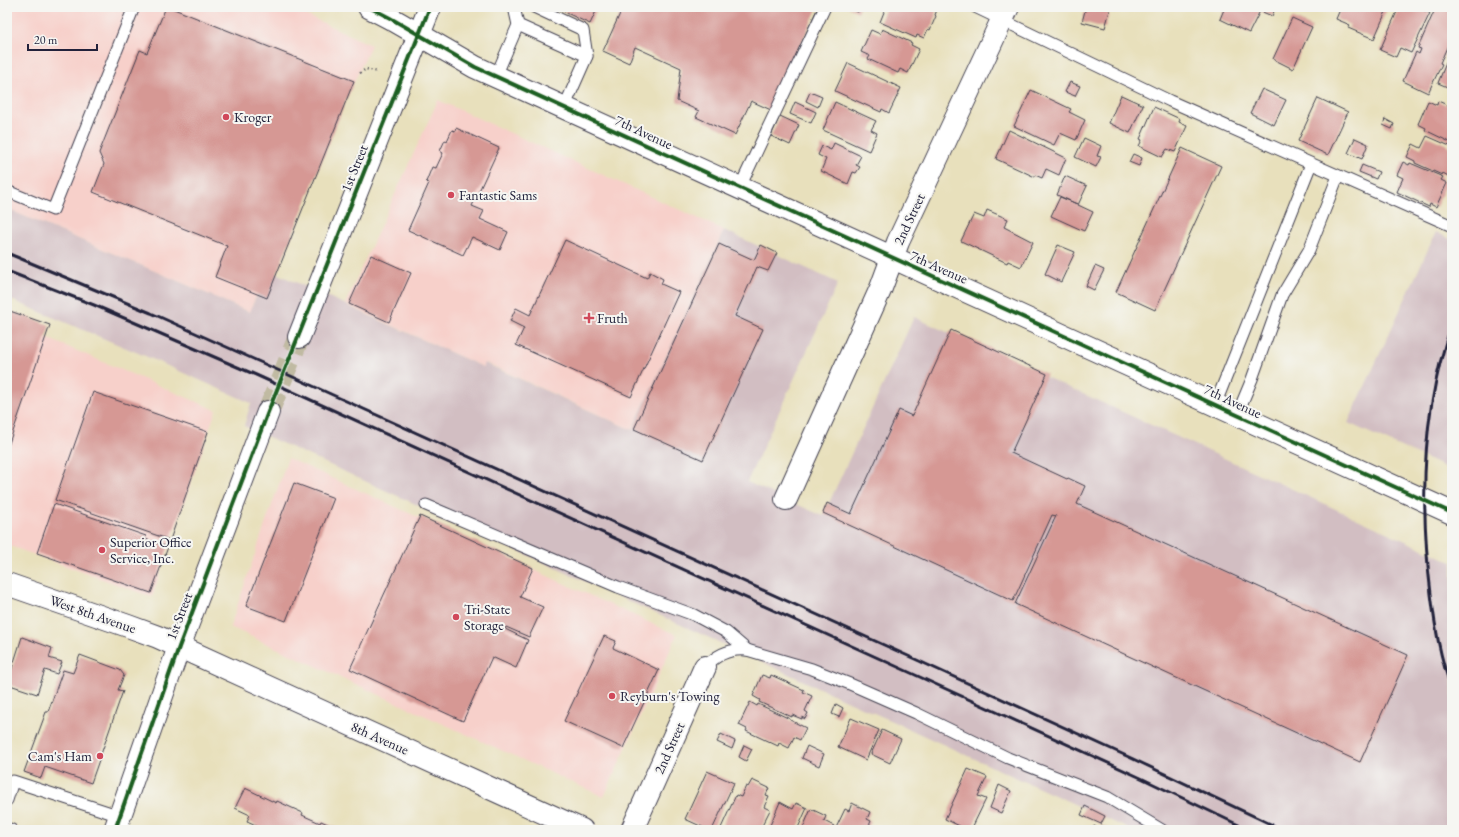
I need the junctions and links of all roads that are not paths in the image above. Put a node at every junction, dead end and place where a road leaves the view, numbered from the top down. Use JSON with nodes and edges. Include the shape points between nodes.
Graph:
{"nodes":[{"id":1,"x":134,"y":7,"type":"edge"},
{"id":2,"x":369,"y":7,"type":"edge"},
{"id":3,"x":430,"y":7,"type":"edge"},
{"id":4,"x":514,"y":7,"type":"edge"},
{"id":5,"x":534,"y":7,"type":"edge"},
{"id":6,"x":825,"y":7,"type":"edge"},
{"id":7,"x":975,"y":7,"type":"edge"},
{"id":8,"x":1005,"y":13,"type":"edge"},
{"id":9,"x":518,"y":25,"type":"junction"},
{"id":10,"x":419,"y":35,"type":"junction"},
{"id":11,"x":587,"y":56,"type":"junction"},
{"id":12,"x":496,"y":76,"type":"junction"},
{"id":13,"x":564,"y":108,"type":"junction"},
{"id":14,"x":1311,"y":164,"type":"junction"},
{"id":15,"x":1338,"y":176,"type":"junction"},
{"id":16,"x":739,"y":189,"type":"junction"},
{"id":17,"x":7,"y":191,"type":"edge"},
{"id":18,"x":1452,"y":226,"type":"edge"},
{"id":19,"x":892,"y":258,"type":"junction"},
{"id":20,"x":299,"y":337,"type":"tunnel mouth"},
{"id":21,"x":1215,"y":405,"type":"junction"},
{"id":22,"x":268,"y":412,"type":"tunnel mouth"},
{"id":23,"x":1237,"y":415,"type":"junction"},
{"id":24,"x":786,"y":499,"type":"dead end"},
{"id":25,"x":426,"y":505,"type":"dead end"},
{"id":26,"x":1452,"y":513,"type":"edge"},
{"id":27,"x":7,"y":584,"type":"edge"},
{"id":28,"x":179,"y":647,"type":"junction"},
{"id":29,"x":747,"y":650,"type":"junction"},
{"id":30,"x":705,"y":667,"type":"joint"},
{"id":31,"x":7,"y":800,"type":"edge"},
{"id":32,"x":117,"y":823,"type":"edge"},
{"id":33,"x":7,"y":828,"type":"edge"},
{"id":34,"x":12,"y":830,"type":"edge"},
{"id":35,"x":582,"y":830,"type":"edge"},
{"id":36,"x":632,"y":830,"type":"edge"},
{"id":37,"x":1162,"y":830,"type":"edge"}],
"edges":[{"from":1,"to":17,"type":"lane","via":[[53,210]]},
{"from":2,"to":10,"type":"street","name":"7th Avenue"},
{"from":3,"to":10,"type":"street","name":"1st Street"},
{"from":4,"to":9,"type":"lane"},
{"from":5,"to":11,"type":"lane","via":[[583,30]]},
{"from":6,"to":16,"type":"lane"},
{"from":7,"to":8,"type":"lane"},
{"from":8,"to":14,"type":"lane","via":[[1170,100]]},
{"from":8,"to":19,"type":"street","name":"2nd Street"},
{"from":9,"to":11,"type":"lane"},
{"from":9,"to":12,"type":"lane"},
{"from":10,"to":12,"type":"street","name":"7th Avenue"},
{"from":10,"to":20,"type":"street","name":"1st Street"},
{"from":11,"to":13,"type":"lane"},
{"from":12,"to":13,"type":"street","name":"7th Avenue"},
{"from":13,"to":16,"type":"street","name":"7th Avenue"},
{"from":14,"to":15,"type":"lane"},
{"from":14,"to":21,"type":"lane"},
{"from":15,"to":18,"type":"lane"},
{"from":15,"to":23,"type":"lane","via":[[1310,250],[1282,295]]},
{"from":16,"to":19,"type":"street","name":"7th Avenue"},
{"from":19,"to":21,"type":"street","name":"7th Avenue"},
{"from":19,"to":24,"type":"street","name":"2nd Street","via":[[881,288]]},
{"from":21,"to":23,"type":"street","name":"7th Avenue"},
{"from":22,"to":28,"type":"street","name":"1st Street"},
{"from":23,"to":26,"type":"street","name":"7th Avenue"},
{"from":25,"to":29,"type":"lane","via":[[618,588],[694,614],[726,632]]},
{"from":27,"to":28,"type":"street","name":"West 8th Avenue","via":[[128,626]]},
{"from":28,"to":32,"type":"street","name":"1st Street"},
{"from":28,"to":35,"type":"street","name":"8th Avenue"},
{"from":29,"to":30,"type":"lane","via":[[730,650],[713,658]]},
{"from":29,"to":37,"type":"lane","via":[[812,669],[850,684],[1008,758],[1107,798]]},
{"from":30,"to":36,"type":"street","name":"2nd Street"},
{"from":31,"to":32,"type":"lane","via":[[13,781]]},
{"from":33,"to":34,"type":"lane"}]}
